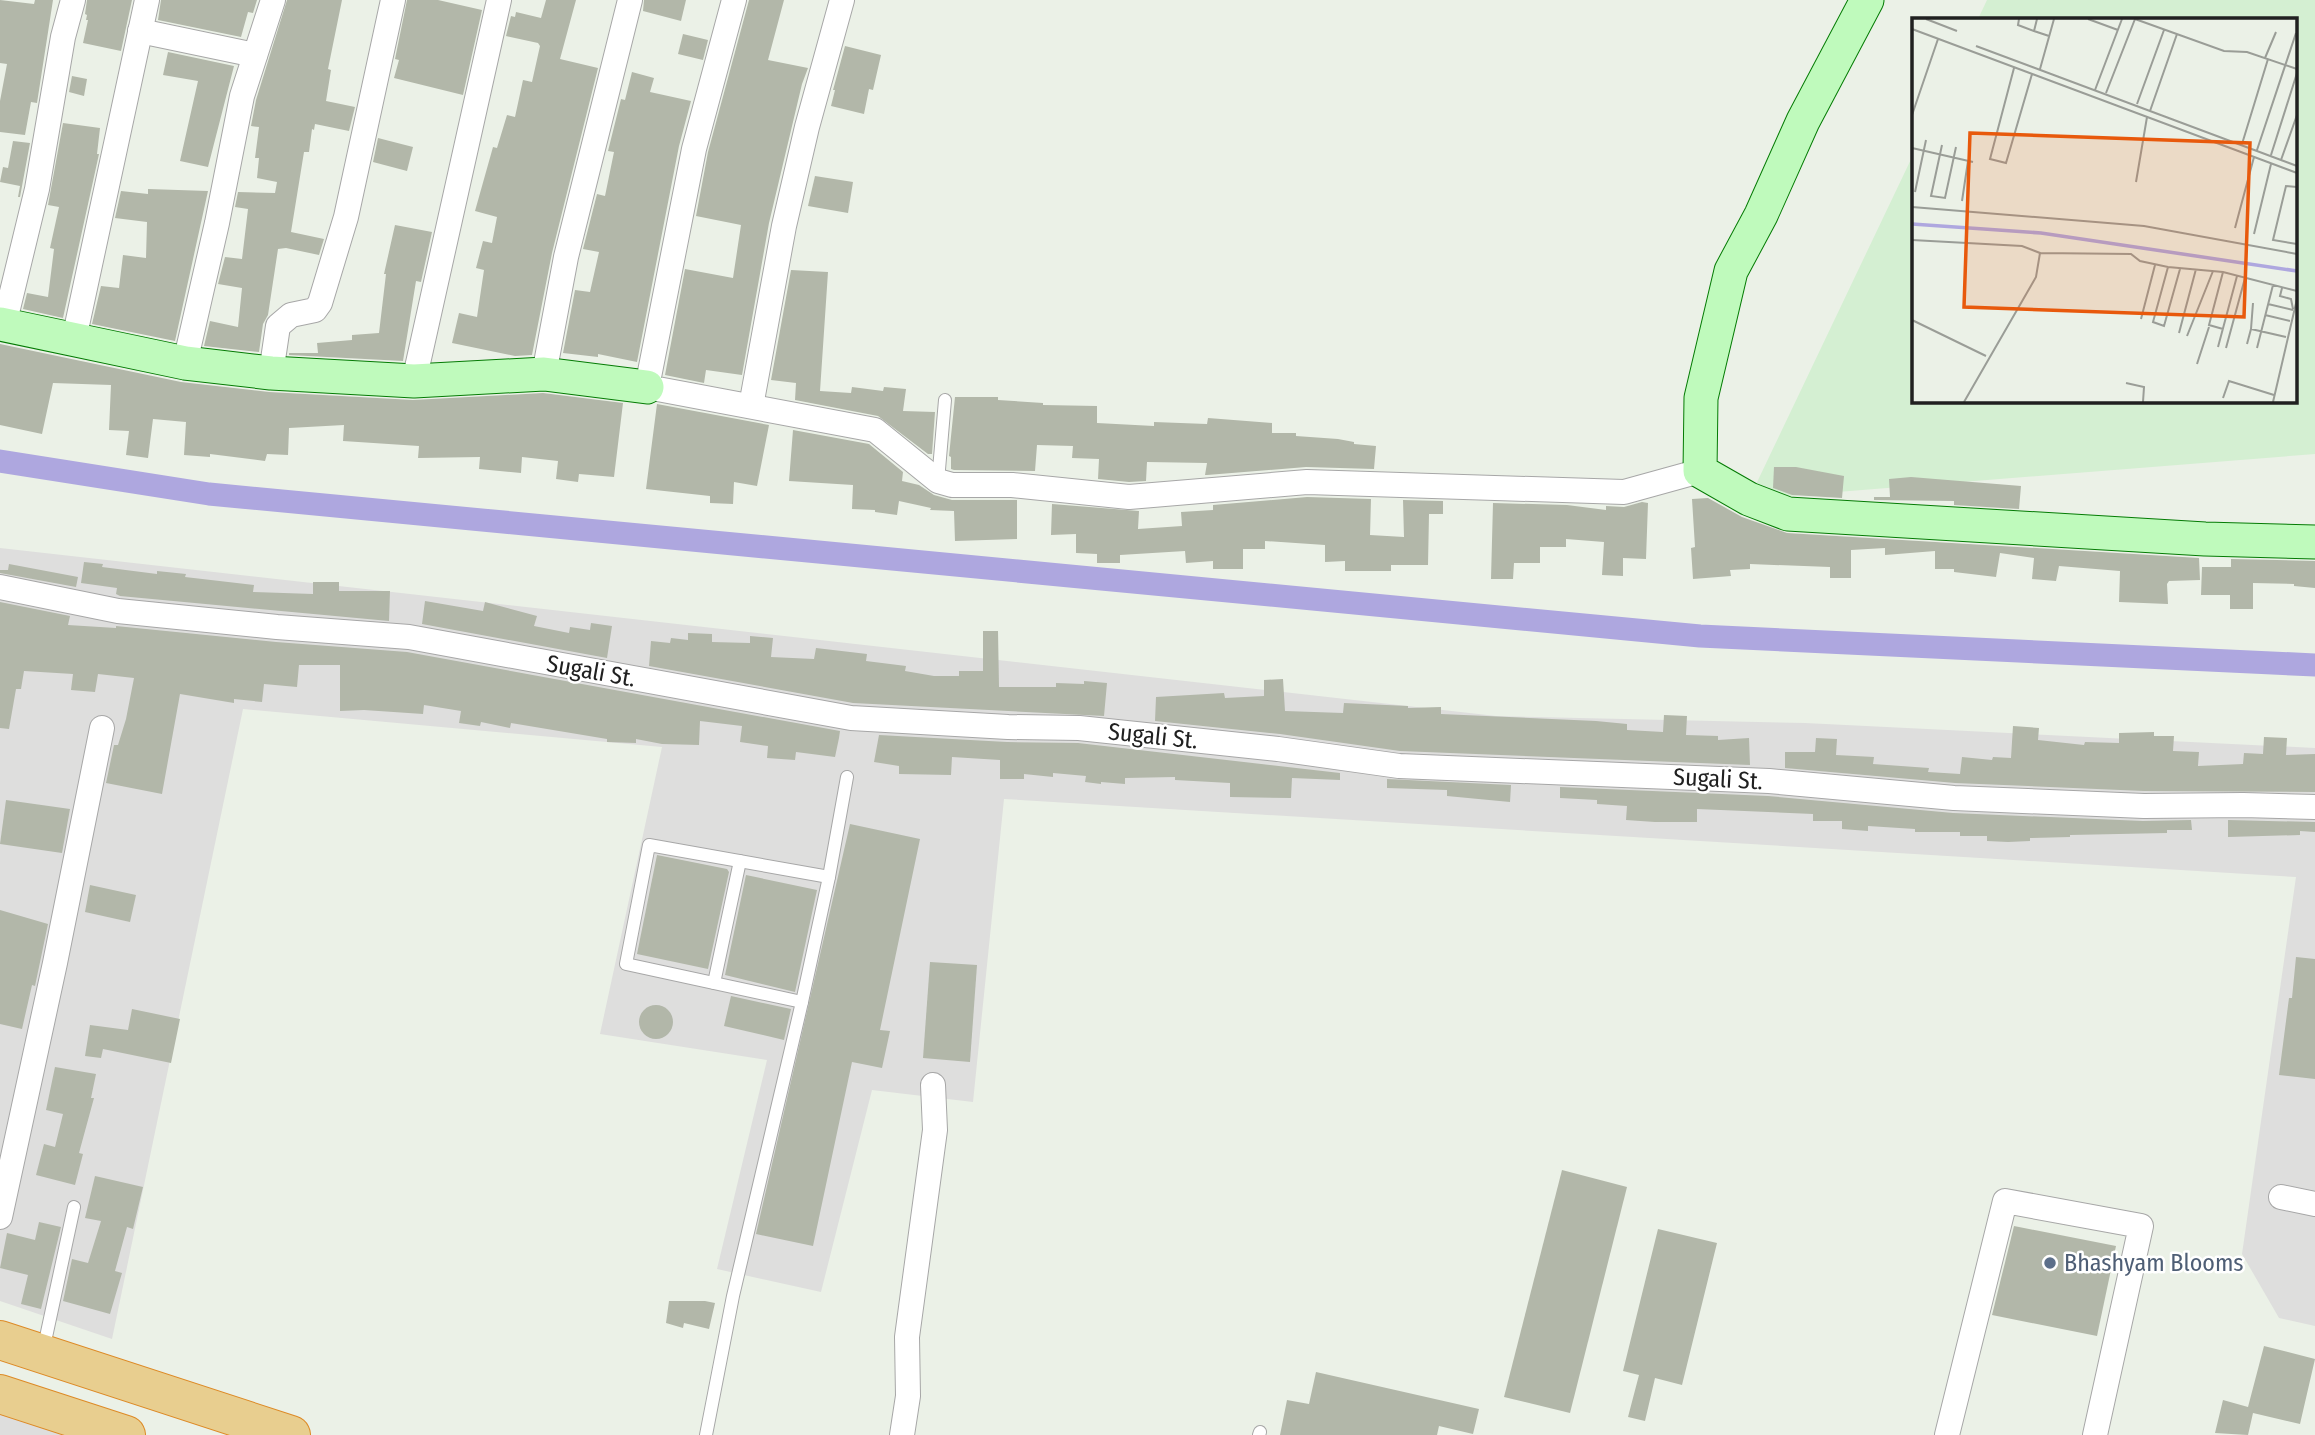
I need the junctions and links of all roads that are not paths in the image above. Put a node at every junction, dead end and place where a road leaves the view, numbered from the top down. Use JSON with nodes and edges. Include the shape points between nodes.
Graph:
{"nodes":[{"id":1,"x":73,"y":0,"type":"edge"},
{"id":2,"x":147,"y":0,"type":"edge"},
{"id":3,"x":273,"y":0,"type":"edge"},
{"id":4,"x":393,"y":0,"type":"edge"},
{"id":5,"x":499,"y":0,"type":"edge"},
{"id":6,"x":630,"y":0,"type":"edge"},
{"id":7,"x":734,"y":0,"type":"edge"},
{"id":8,"x":842,"y":0,"type":"edge"},
{"id":9,"x":1867,"y":0,"type":"edge"},
{"id":10,"x":140,"y":31,"type":"junction"},
{"id":11,"x":255,"y":55,"type":"junction"},
{"id":12,"x":2,"y":324,"type":"edge"},
{"id":13,"x":74,"y":340,"type":"junction"},
{"id":14,"x":185,"y":363,"type":"junction"},
{"id":15,"x":271,"y":373,"type":"junction"},
{"id":16,"x":544,"y":374,"type":"junction"},
{"id":17,"x":414,"y":381,"type":"junction"},
{"id":18,"x":647,"y":387,"type":"junction"},
{"id":19,"x":945,"y":400,"type":"dead end"},
{"id":20,"x":751,"y":406,"type":"junction"},
{"id":21,"x":1700,"y":471,"type":"junction"},
{"id":22,"x":938,"y":481,"type":"junction"},
{"id":23,"x":2315,"y":541,"type":"edge"},
{"id":24,"x":0,"y":587,"type":"edge"},
{"id":25,"x":102,"y":728,"type":"dead end"},
{"id":26,"x":847,"y":777,"type":"dead end"},
{"id":27,"x":2315,"y":807,"type":"edge"},
{"id":28,"x":740,"y":861,"type":"junction"},
{"id":29,"x":829,"y":877,"type":"junction"},
{"id":30,"x":714,"y":983,"type":"junction"},
{"id":31,"x":802,"y":1002,"type":"junction"},
{"id":32,"x":933,"y":1085,"type":"dead end"},
{"id":33,"x":2281,"y":1197,"type":"dead end"},
{"id":34,"x":2315,"y":1204,"type":"edge"},
{"id":35,"x":74,"y":1207,"type":"dead end"},
{"id":36,"x":0,"y":1217,"type":"edge"},
{"id":37,"x":0,"y":1340,"type":"edge"},
{"id":38,"x":42,"y":1354,"type":"junction"},
{"id":39,"x":0,"y":1394,"type":"edge"},
{"id":40,"x":72,"y":1427,"type":"edge"},
{"id":41,"x":126,"y":1435,"type":"edge"},
{"id":42,"x":291,"y":1435,"type":"edge"},
{"id":43,"x":706,"y":1435,"type":"edge"},
{"id":44,"x":902,"y":1435,"type":"edge"},
{"id":45,"x":1947,"y":1435,"type":"edge"},
{"id":46,"x":2095,"y":1435,"type":"edge"}],
"edges":[{"from":1,"to":12,"type":"street","via":[[37,189]]},
{"from":2,"to":10,"type":"street"},
{"from":3,"to":11,"type":"street"},
{"from":4,"to":15,"type":"street","via":[[346,217],[320,303],[315,310],[291,315],[278,326]]},
{"from":5,"to":17,"type":"street"},
{"from":6,"to":16,"type":"street","via":[[566,257]]},
{"from":7,"to":18,"type":"street","via":[[694,149]]},
{"from":8,"to":20,"type":"street","via":[[784,226]]},
{"from":9,"to":21,"type":"street","via":[[1731,271],[1701,398]]},
{"from":10,"to":11,"type":"street"},
{"from":10,"to":13,"type":"street"},
{"from":11,"to":14,"type":"street","via":[[242,96]]},
{"from":12,"to":13,"type":"street"},
{"from":13,"to":14,"type":"street"},
{"from":14,"to":15,"type":"street"},
{"from":15,"to":17,"type":"street"},
{"from":16,"to":17,"type":"street"},
{"from":16,"to":18,"type":"street"},
{"from":18,"to":20,"type":"street"},
{"from":19,"to":22,"type":"lane"},
{"from":20,"to":22,"type":"street","via":[[875,429]]},
{"from":21,"to":22,"type":"street","via":[[1624,492],[1307,482],[1129,497]]},
{"from":21,"to":23,"type":"street","via":[[1749,499],[1788,514],[2205,539]]},
{"from":24,"to":27,"type":"street","name":"Sugali St.","via":[[118,611],[409,637],[851,718],[1079,728],[1399,766],[1769,781],[1954,798]]},
{"from":25,"to":36,"type":"street"},
{"from":26,"to":29,"type":"lane"},
{"from":28,"to":29,"type":"lane"},
{"from":28,"to":30,"type":"lane"},
{"from":28,"to":30,"type":"lane","via":[[649,845],[626,964]]},
{"from":29,"to":31,"type":"lane"},
{"from":30,"to":31,"type":"lane"},
{"from":31,"to":43,"type":"lane","via":[[733,1296]]},
{"from":32,"to":44,"type":"street","via":[[935,1130],[908,1337],[908,1396]]},
{"from":33,"to":34,"type":"street"},
{"from":35,"to":38,"type":"lane"},
{"from":37,"to":38,"type":"highway"},
{"from":38,"to":42,"type":"highway"},
{"from":39,"to":40,"type":"highway"},
{"from":40,"to":41,"type":"highway"},
{"from":45,"to":46,"type":"street","via":[[2005,1201],[2141,1226]]}]}
